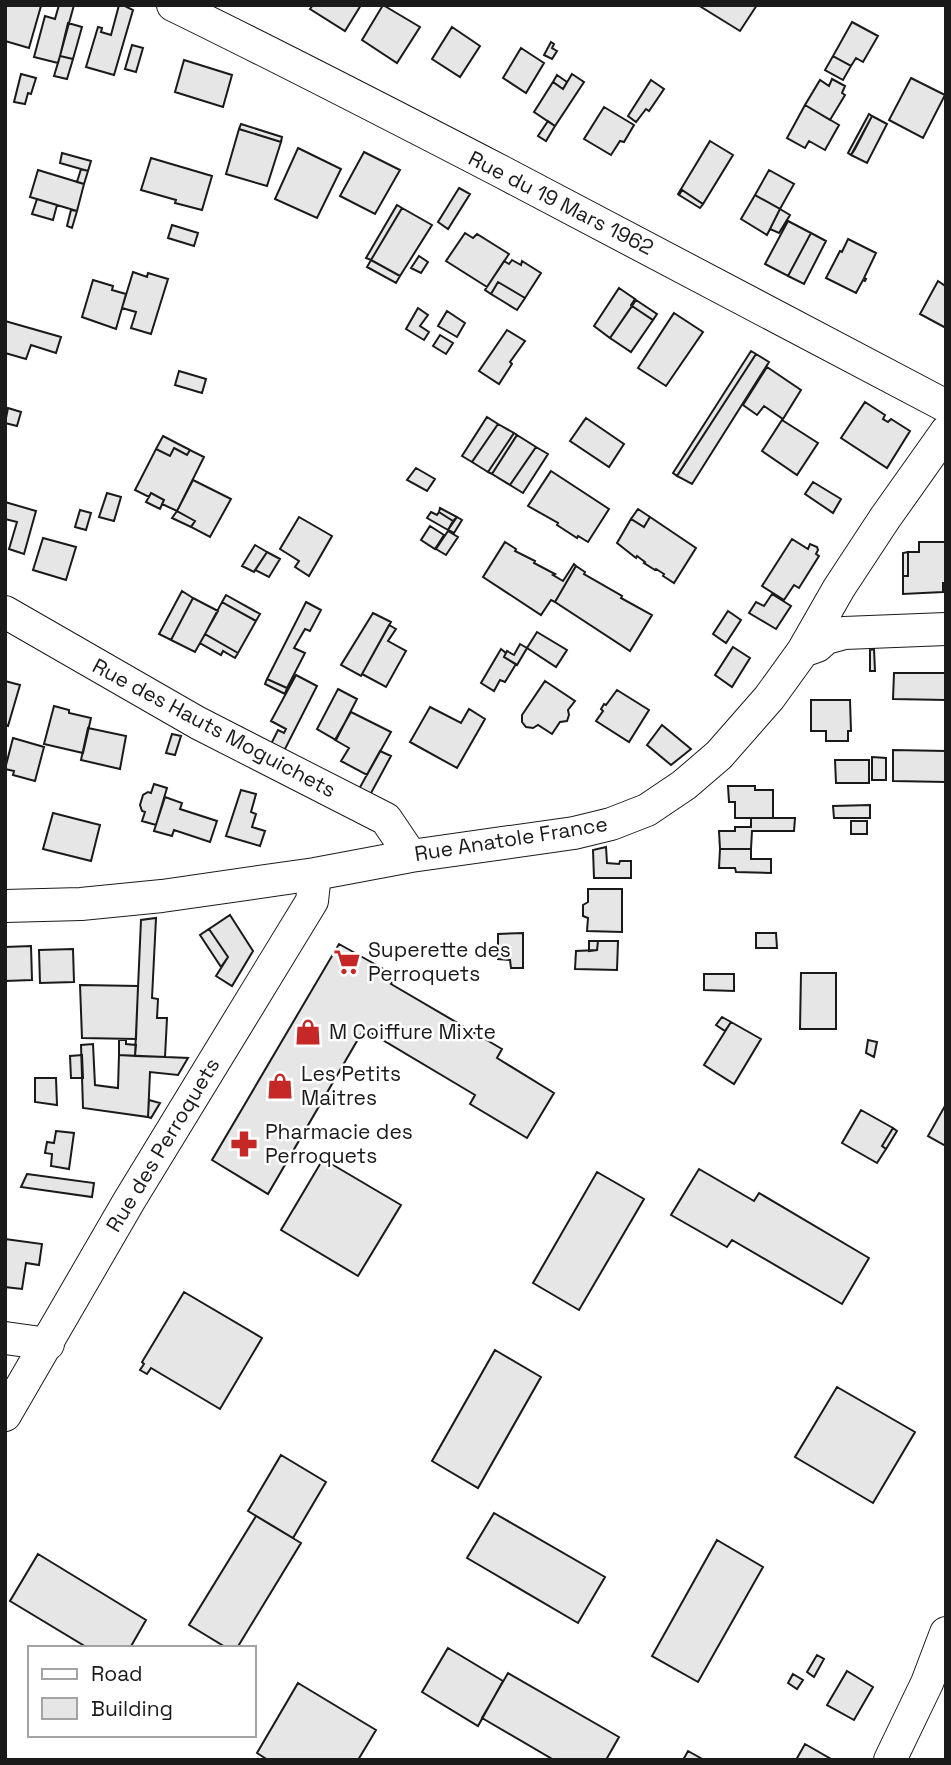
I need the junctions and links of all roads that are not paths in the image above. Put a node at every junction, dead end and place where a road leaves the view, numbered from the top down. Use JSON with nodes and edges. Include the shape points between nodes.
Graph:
{"nodes":[{"id":1,"x":173,"y":5,"type":"edge"},
{"id":2,"x":946,"y":406,"type":"edge"},
{"id":3,"x":946,"y":432,"type":"edge"},
{"id":4,"x":839,"y":588,"type":"junction"},
{"id":5,"x":5,"y":612,"type":"edge"},
{"id":6,"x":946,"y":629,"type":"edge"},
{"id":7,"x":864,"y":632,"type":"junction"},
{"id":8,"x":803,"y":651,"type":"junction"},
{"id":9,"x":411,"y":856,"type":"junction"},
{"id":10,"x":315,"y":874,"type":"junction"},
{"id":11,"x":5,"y":906,"type":"edge"},
{"id":12,"x":5,"y":1338,"type":"edge"},
{"id":13,"x":48,"y":1344,"type":"junction"},
{"id":14,"x":5,"y":1415,"type":"edge"},
{"id":15,"x":946,"y":1633,"type":"edge"},
{"id":16,"x":890,"y":1760,"type":"edge"}],
"edges":[{"from":1,"to":2,"type":"street","name":"Rue du 19 Mars 1962","via":[[378,107]]},
{"from":3,"to":4,"type":"street"},
{"from":4,"to":7,"type":"street","via":[[846,613]]},
{"from":4,"to":8,"type":"street"},
{"from":5,"to":9,"type":"street","name":"Rue des Hauts Moguichets","via":[[198,723],[386,819]]},
{"from":6,"to":7,"type":"street","name":"Rue Anatole France"},
{"from":7,"to":8,"type":"street","name":"Rue Anatole France","via":[[826,638]]},
{"from":8,"to":9,"type":"street","name":"Rue Anatole France","via":[[719,755],[648,810],[574,833]]},
{"from":9,"to":10,"type":"street","name":"Rue Anatole France"},
{"from":10,"to":11,"type":"street","name":"Rue Anatole France","via":[[162,896]]},
{"from":10,"to":13,"type":"street","name":"Rue des Perroquets","via":[[312,901],[129,1200]]},
{"from":12,"to":13,"type":"street"},
{"from":13,"to":14,"type":"street","name":"Rue des Perroquets"},
{"from":15,"to":16,"type":"street"}]}
